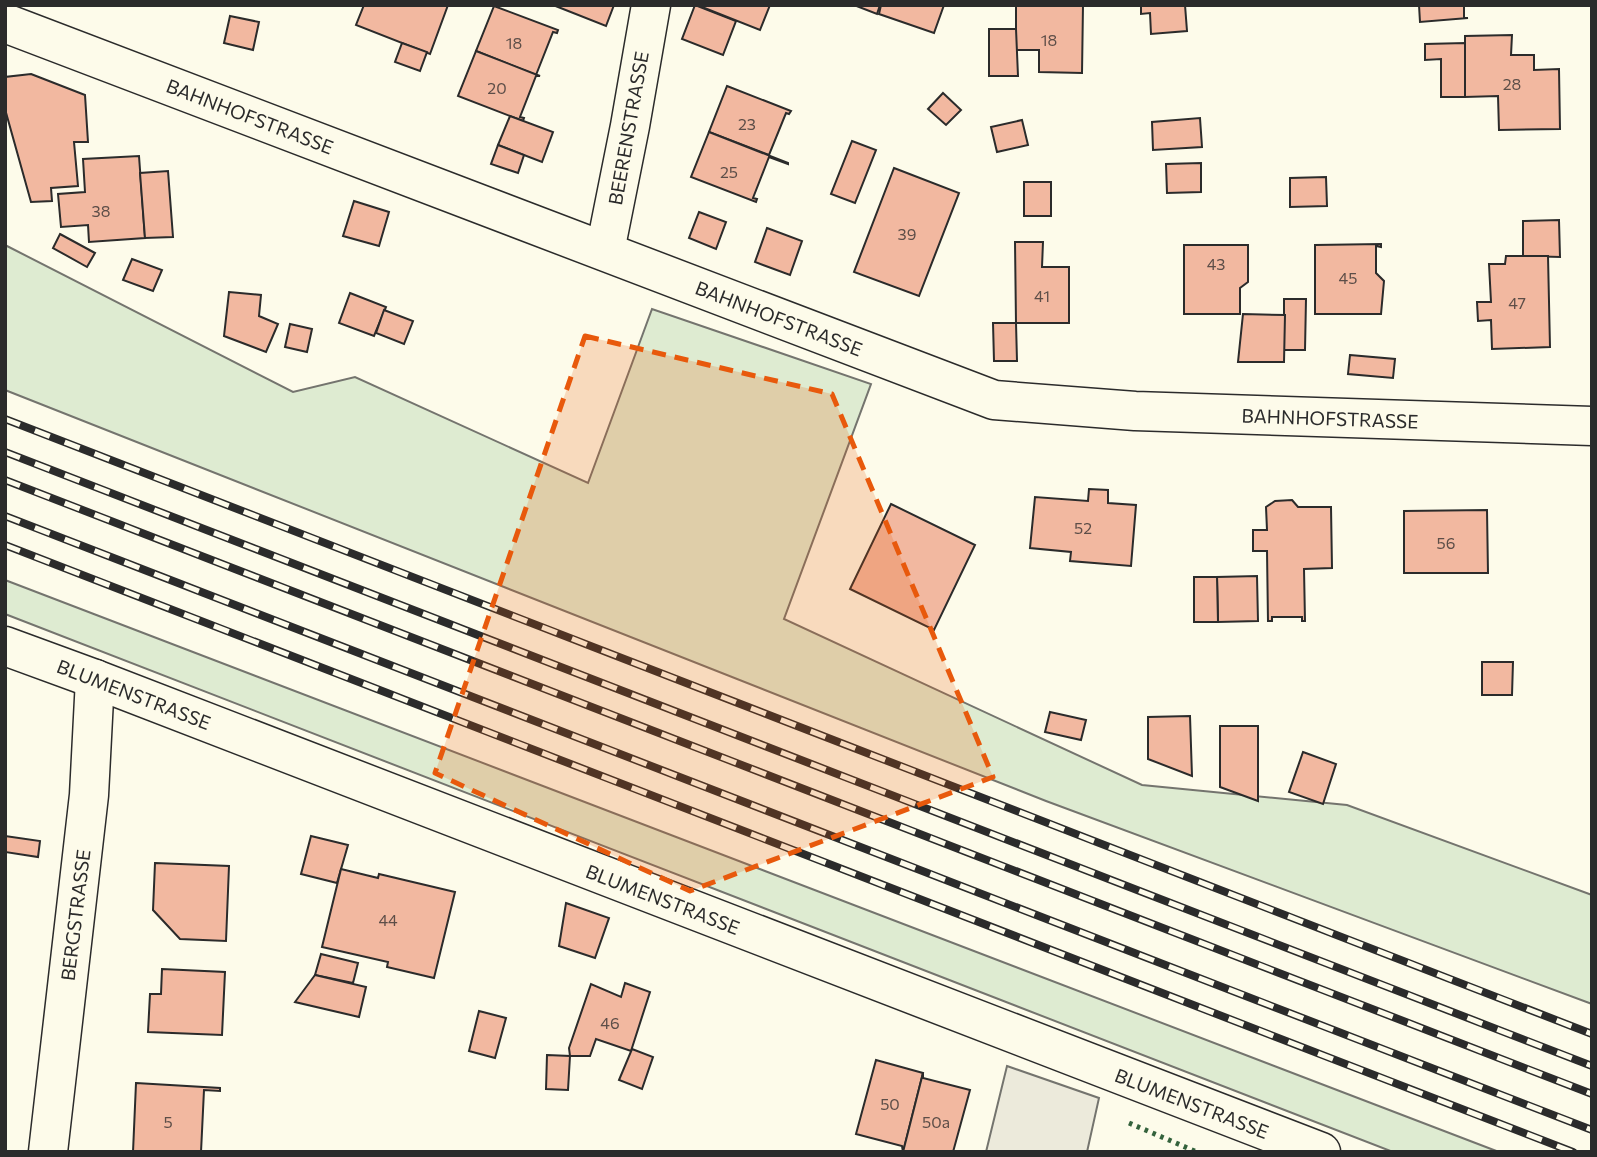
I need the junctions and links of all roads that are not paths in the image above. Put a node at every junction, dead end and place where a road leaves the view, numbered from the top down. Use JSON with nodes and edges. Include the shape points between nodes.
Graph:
{"nodes":[{"id":1,"x":651,"y":5,"type":"edge"},
{"id":2,"x":5,"y":23,"type":"edge"},
{"id":3,"x":605,"y":251,"type":"junction"},
{"id":4,"x":1592,"y":426,"type":"edge"},
{"id":5,"x":5,"y":646,"type":"edge"},
{"id":6,"x":95,"y":679,"type":"junction"},
{"id":7,"x":47,"y":1152,"type":"edge"},
{"id":8,"x":1321,"y":1152,"type":"edge"}],
"edges":[{"from":1,"to":3,"type":"street","name":"BEERENSTRASSE"},
{"from":2,"to":3,"type":"street","name":"BAHNHOFSTRASSE"},
{"from":3,"to":4,"type":"street","name":"BAHNHOFSTRASSE","via":[[994,400],[1136,411]]},
{"from":5,"to":6,"type":"street","name":"BLUMENSTRASSE"},
{"from":6,"to":7,"type":"street","name":"BERGSTRASSE","via":[[89,795]]},
{"from":6,"to":8,"type":"street","name":"BLUMENSTRASSE"}]}
